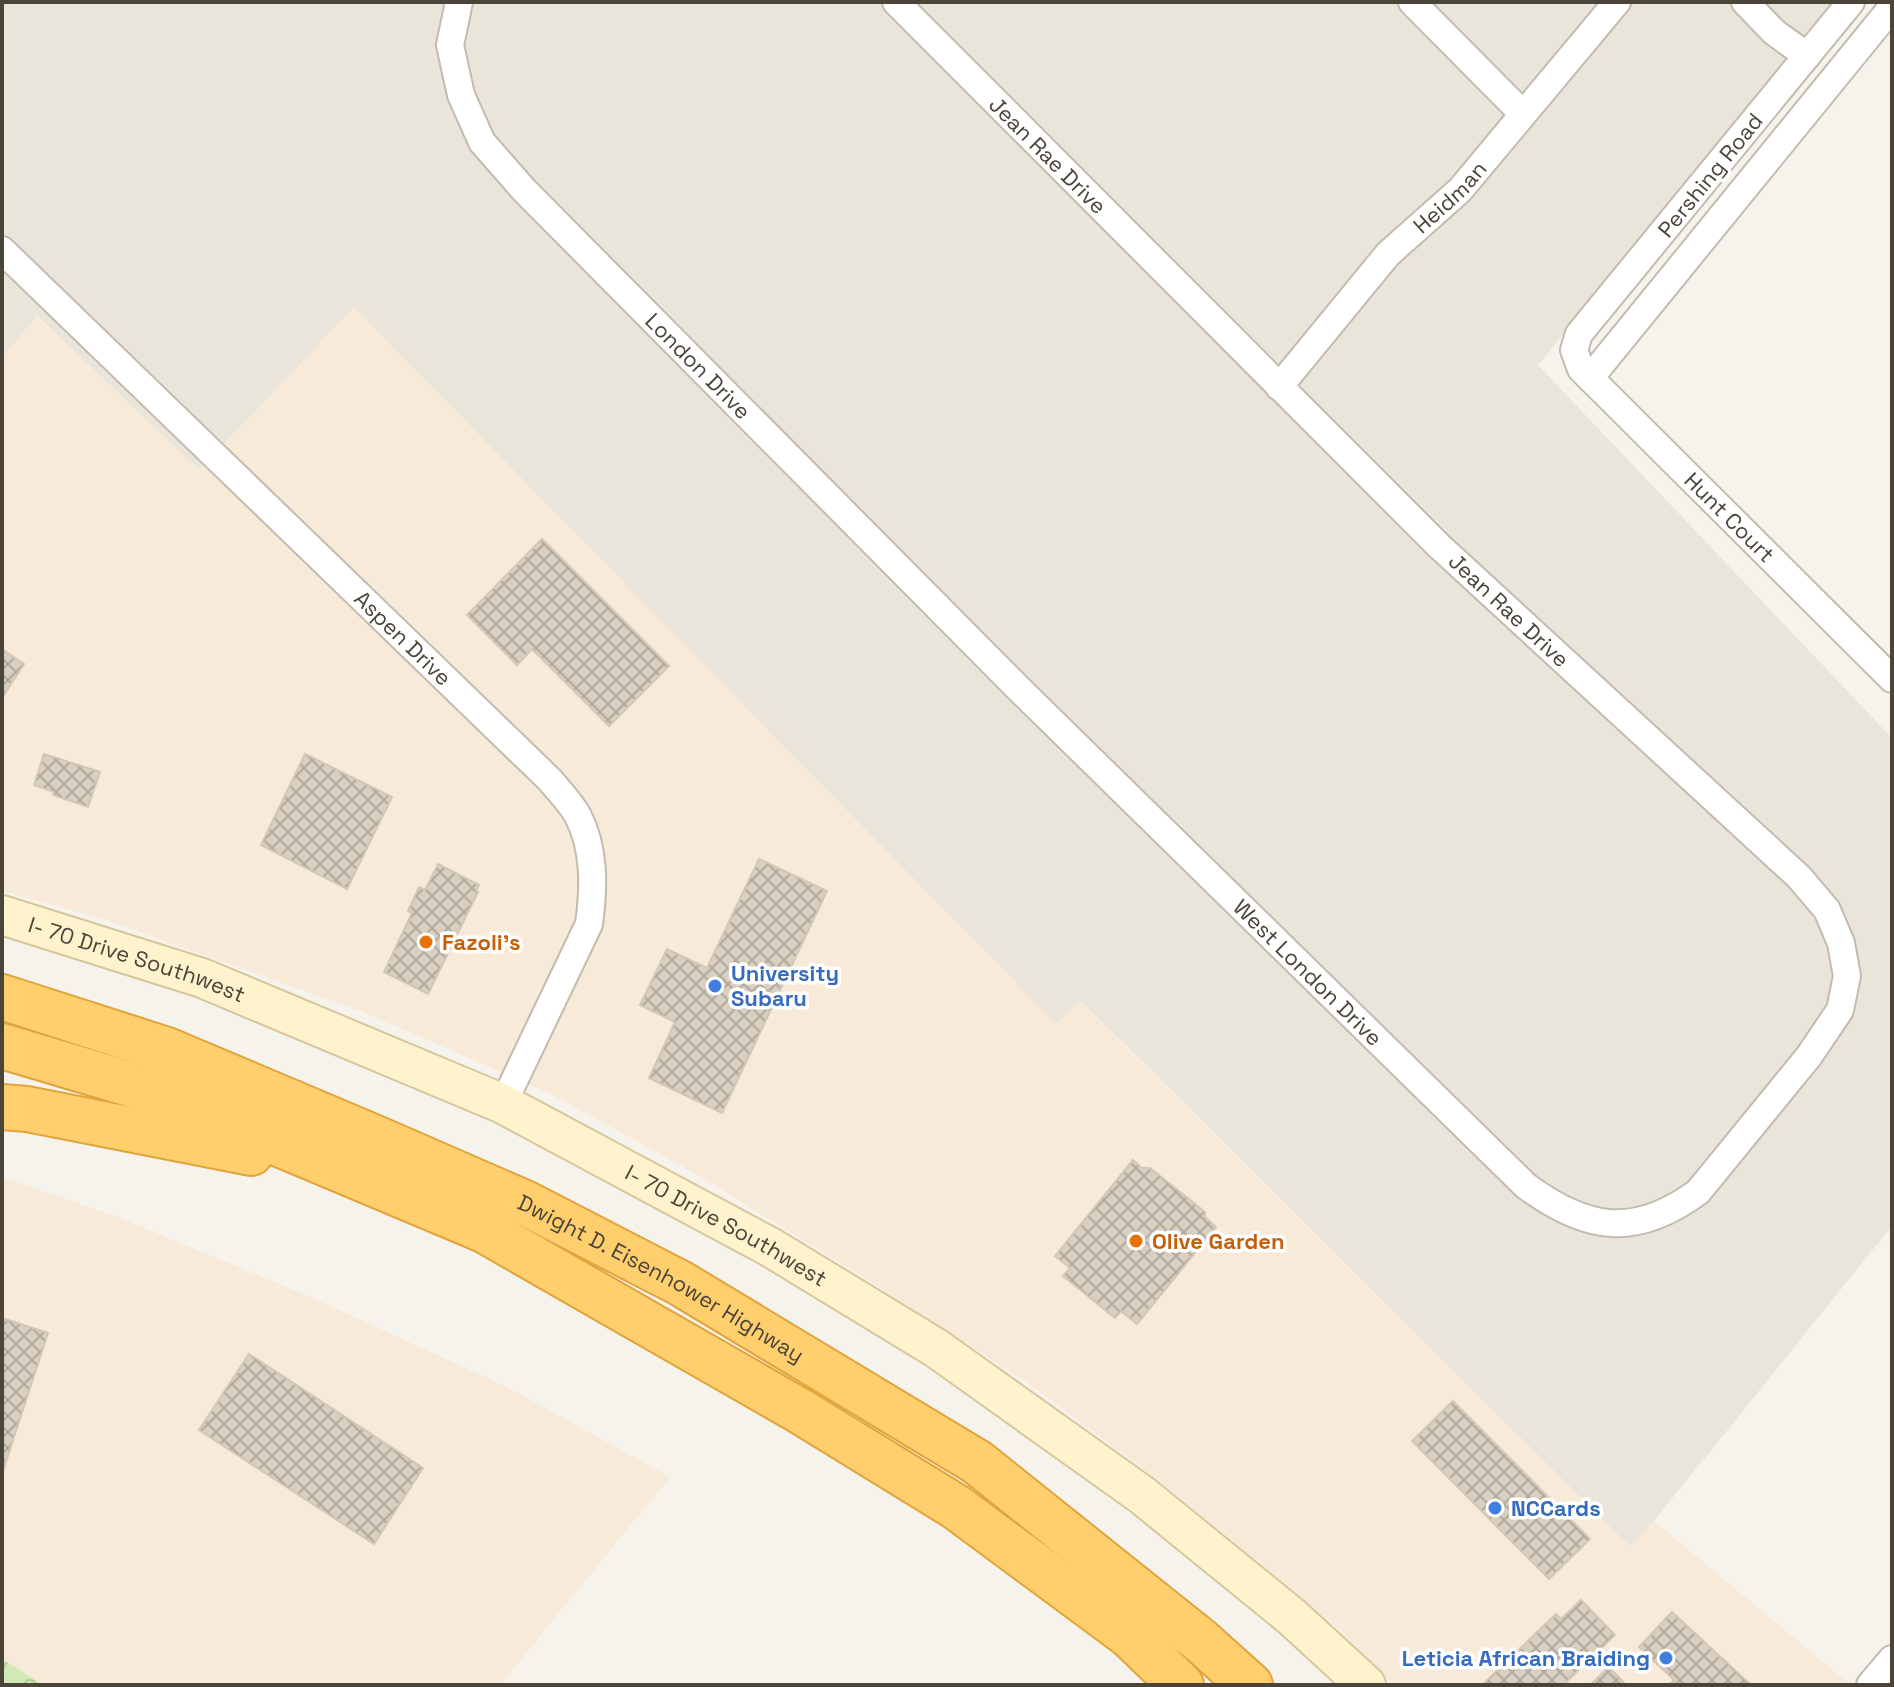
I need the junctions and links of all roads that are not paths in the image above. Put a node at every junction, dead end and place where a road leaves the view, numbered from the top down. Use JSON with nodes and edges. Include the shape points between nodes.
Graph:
{"nodes":[{"id":1,"x":459,"y":2,"type":"edge"},
{"id":2,"x":896,"y":2,"type":"edge"},
{"id":3,"x":1412,"y":2,"type":"edge"},
{"id":4,"x":1617,"y":2,"type":"edge"},
{"id":5,"x":1745,"y":2,"type":"edge"},
{"id":6,"x":1851,"y":2,"type":"edge"},
{"id":7,"x":1892,"y":7,"type":"edge"},
{"id":8,"x":1807,"y":56,"type":"junction"},
{"id":9,"x":1523,"y":114,"type":"junction"},
{"id":10,"x":2,"y":250,"type":"edge"},
{"id":11,"x":1574,"y":350,"type":"joint"},
{"id":12,"x":1590,"y":378,"type":"junction"},
{"id":13,"x":1279,"y":387,"type":"junction"},
{"id":14,"x":1892,"y":679,"type":"edge"},
{"id":15,"x":1020,"y":690,"type":"joint"},
{"id":16,"x":2,"y":915,"type":"edge"},
{"id":17,"x":2,"y":997,"type":"edge"},
{"id":18,"x":2,"y":1046,"type":"edge"},
{"id":19,"x":503,"y":1104,"type":"junction"},
{"id":20,"x":2,"y":1107,"type":"edge"},
{"id":21,"x":343,"y":1171,"type":"junction"},
{"id":22,"x":1616,"y":1225,"type":"joint"},
{"id":23,"x":1892,"y":1659,"type":"edge"},
{"id":24,"x":1181,"y":1685,"type":"edge"},
{"id":25,"x":1250,"y":1685,"type":"edge"},
{"id":26,"x":1366,"y":1685,"type":"edge"},
{"id":27,"x":1870,"y":1685,"type":"edge"}],
"edges":[{"from":1,"to":15,"type":"street","name":"London Drive","via":[[450,45],[461,95],[482,142]]},
{"from":2,"to":13,"type":"street","name":"Jean Rae Drive"},
{"from":3,"to":9,"type":"street"},
{"from":4,"to":9,"type":"street","name":"Heidman"},
{"from":5,"to":8,"type":"street"},
{"from":6,"to":8,"type":"street","name":"Pershing Road"},
{"from":7,"to":12,"type":"street"},
{"from":8,"to":11,"type":"street","name":"Pershing Road","via":[[1579,334]]},
{"from":9,"to":13,"type":"street","name":"Heidman","via":[[1460,190],[1388,254]]},
{"from":10,"to":19,"type":"street","name":"Aspen Drive","via":[[550,780],[578,815],[590,851],[589,924]]},
{"from":11,"to":12,"type":"street","name":"Hunt Court"},
{"from":12,"to":14,"type":"street","name":"Hunt Court"},
{"from":13,"to":22,"type":"street","name":"Jean Rae Drive","via":[[1438,545],[1799,877],[1827,910],[1841,943],[1847,976],[1840,1010],[1809,1056],[1698,1192],[1648,1220]]},
{"from":15,"to":22,"type":"street","name":"West London Drive","via":[[1526,1186],[1587,1221]]},
{"from":16,"to":19,"type":"street","name":"I- 70 Drive Southwest","via":[[202,978]]},
{"from":17,"to":25,"type":"highway","name":"Dwight D. Eisenhower Highway","via":[[167,1050],[364,1133],[527,1204],[680,1283],[977,1462]]},
{"from":18,"to":21,"type":"highway","name":"Dwight D. Eisenhower Highway","via":[[153,1091]]},
{"from":19,"to":26,"type":"street","name":"I- 70 Drive Southwest","via":[[770,1247],[936,1348],[1142,1495]]},
{"from":20,"to":21,"type":"highway"},
{"from":21,"to":24,"type":"highway","name":"Dwight D. Eisenhower Highway","via":[[484,1230],[800,1411],[956,1507],[1129,1635]]},
{"from":23,"to":27,"type":"street"}]}
